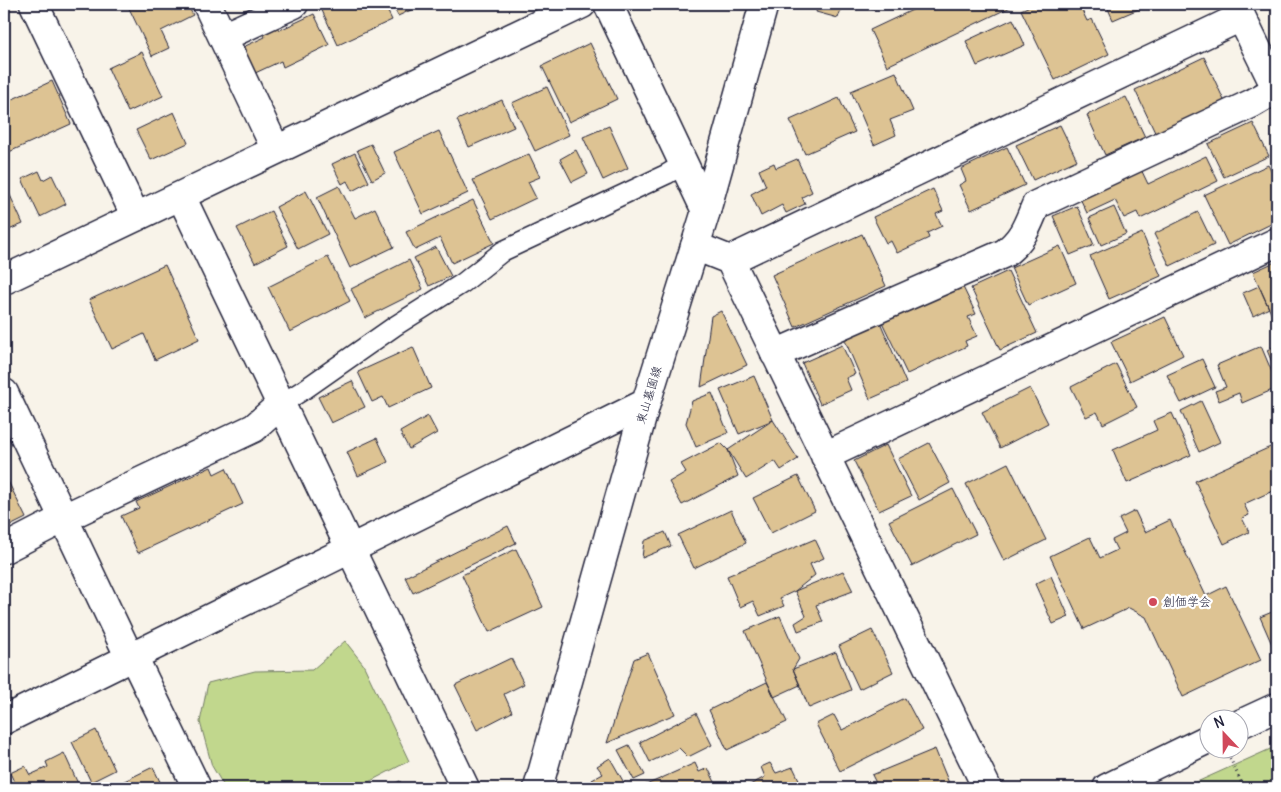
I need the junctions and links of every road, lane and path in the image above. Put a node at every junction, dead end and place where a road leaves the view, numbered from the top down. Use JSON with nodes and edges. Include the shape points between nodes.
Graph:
{"nodes":[{"id":1,"x":34,"y":4,"type":"edge"},
{"id":2,"x":207,"y":4,"type":"edge"},
{"id":3,"x":294,"y":4,"type":"edge"},
{"id":4,"x":582,"y":4,"type":"edge"},
{"id":5,"x":608,"y":4,"type":"edge"},
{"id":6,"x":764,"y":4,"type":"edge"},
{"id":7,"x":1238,"y":10,"type":"edge"},
{"id":8,"x":223,"y":37,"type":"junction"},
{"id":9,"x":1277,"y":89,"type":"edge"},
{"id":10,"x":276,"y":150,"type":"junction"},
{"id":11,"x":684,"y":164,"type":"junction"},
{"id":12,"x":181,"y":196,"type":"junction"},
{"id":13,"x":706,"y":211,"type":"junction"},
{"id":14,"x":136,"y":217,"type":"junction"},
{"id":15,"x":1277,"y":242,"type":"edge"},
{"id":16,"x":695,"y":246,"type":"junction"},
{"id":17,"x":730,"y":260,"type":"junction"},
{"id":18,"x":4,"y":280,"type":"edge"},
{"id":19,"x":775,"y":354,"type":"junction"},
{"id":20,"x":4,"y":394,"type":"edge"},
{"id":21,"x":646,"y":403,"type":"junction"},
{"id":22,"x":281,"y":404,"type":"junction"},
{"id":23,"x":825,"y":456,"type":"junction"},
{"id":24,"x":64,"y":518,"type":"junction"},
{"id":25,"x":4,"y":549,"type":"edge"},
{"id":26,"x":350,"y":549,"type":"junction"},
{"id":27,"x":132,"y":657,"type":"junction"},
{"id":28,"x":1277,"y":707,"type":"edge"},
{"id":29,"x":4,"y":720,"type":"edge"},
{"id":30,"x":1248,"y":720,"type":"edge"},
{"id":31,"x":1198,"y":756,"type":"edge"},
{"id":32,"x":1226,"y":760,"type":"edge"},
{"id":33,"x":197,"y":788,"type":"edge"},
{"id":34,"x":465,"y":788,"type":"edge"},
{"id":35,"x":538,"y":788,"type":"edge"},
{"id":36,"x":987,"y":788,"type":"edge"},
{"id":37,"x":1107,"y":788,"type":"edge"},
{"id":38,"x":1244,"y":788,"type":"edge"}],
"edges":[{"from":1,"to":14,"type":"street"},
{"from":2,"to":8,"type":"street"},
{"from":3,"to":8,"type":"street"},
{"from":4,"to":10,"type":"street"},
{"from":5,"to":11,"type":"street"},
{"from":6,"to":13,"type":"street","name":"東山墓園線"},
{"from":7,"to":9,"type":"street"},
{"from":7,"to":17,"type":"street"},
{"from":8,"to":10,"type":"street"},
{"from":9,"to":19,"type":"street","via":[[1036,205],[1024,233],[1005,253]]},
{"from":10,"to":12,"type":"street"},
{"from":11,"to":13,"type":"street"},
{"from":11,"to":22,"type":"lane","via":[[503,251],[463,283]]},
{"from":12,"to":14,"type":"street"},
{"from":12,"to":22,"type":"street"},
{"from":13,"to":16,"type":"street","name":"東山墓園線"},
{"from":14,"to":18,"type":"street"},
{"from":15,"to":23,"type":"street"},
{"from":16,"to":17,"type":"street"},
{"from":16,"to":21,"type":"street","name":"東山墓園線"},
{"from":17,"to":19,"type":"street"},
{"from":19,"to":23,"type":"street"},
{"from":20,"to":24,"type":"street"},
{"from":21,"to":26,"type":"street"},
{"from":21,"to":35,"type":"street","name":"東山墓園線"},
{"from":22,"to":24,"type":"street","via":[[254,428]]},
{"from":22,"to":26,"type":"street"},
{"from":23,"to":36,"type":"street"},
{"from":24,"to":25,"type":"street"},
{"from":24,"to":27,"type":"street"},
{"from":26,"to":27,"type":"street"},
{"from":26,"to":34,"type":"street"},
{"from":27,"to":29,"type":"street"},
{"from":27,"to":33,"type":"street"},
{"from":28,"to":30,"type":"street"},
{"from":31,"to":37,"type":"street"},
{"from":32,"to":38,"type":"path"}]}
